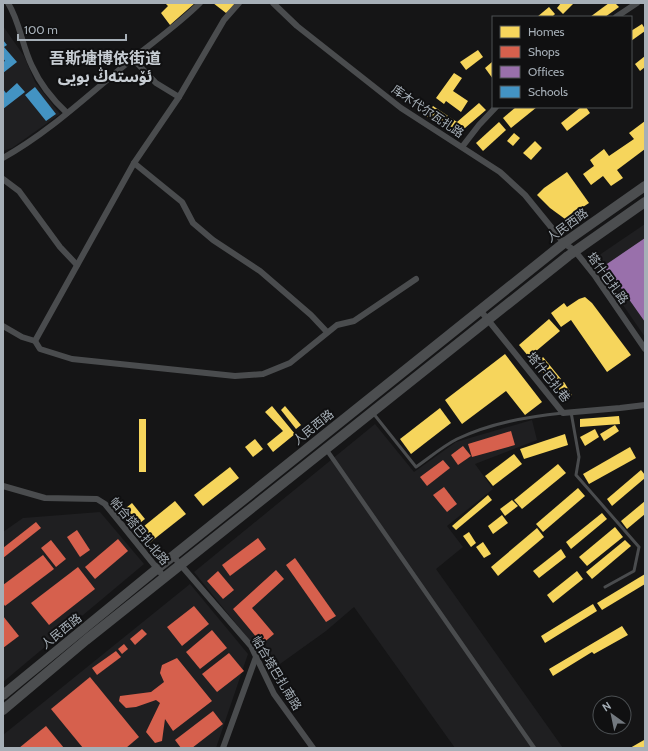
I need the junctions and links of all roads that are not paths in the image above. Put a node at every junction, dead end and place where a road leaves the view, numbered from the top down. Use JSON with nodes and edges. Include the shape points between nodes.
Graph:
{"nodes":[{"id":1,"x":8,"y":3,"type":"edge"},
{"id":2,"x":200,"y":3,"type":"edge"},
{"id":3,"x":239,"y":3,"type":"edge"},
{"id":4,"x":273,"y":3,"type":"edge"},
{"id":5,"x":637,"y":3,"type":"edge"},
{"id":6,"x":618,"y":16,"type":"edge"},
{"id":7,"x":133,"y":59,"type":"junction"},
{"id":8,"x":179,"y":97,"type":"junction"},
{"id":9,"x":495,"y":108,"type":"edge"},
{"id":10,"x":67,"y":114,"type":"junction"},
{"id":11,"x":462,"y":147,"type":"junction"},
{"id":12,"x":3,"y":158,"type":"edge"},
{"id":13,"x":134,"y":163,"type":"junction"},
{"id":14,"x":3,"y":179,"type":"edge"},
{"id":15,"x":645,"y":186,"type":"edge"},
{"id":16,"x":645,"y":202,"type":"edge"},
{"id":17,"x":564,"y":243,"type":"junction"},
{"id":18,"x":575,"y":251,"type":"junction"},
{"id":19,"x":77,"y":265,"type":"junction"},
{"id":20,"x":416,"y":279,"type":"dead end"},
{"id":21,"x":480,"y":310,"type":"junction"},
{"id":22,"x":488,"y":320,"type":"junction"},
{"id":23,"x":3,"y":326,"type":"edge"},
{"id":24,"x":327,"y":332,"type":"junction"},
{"id":25,"x":35,"y":341,"type":"junction"},
{"id":26,"x":645,"y":349,"type":"edge"},
{"id":27,"x":645,"y":405,"type":"edge"},
{"id":28,"x":372,"y":412,"type":"junction"},
{"id":29,"x":571,"y":412,"type":"junction"},
{"id":30,"x":563,"y":413,"type":"junction"},
{"id":31,"x":325,"y":448,"type":"junction"},
{"id":32,"x":3,"y":486,"type":"edge"},
{"id":33,"x":173,"y":556,"type":"junction"},
{"id":34,"x":180,"y":564,"type":"junction"},
{"id":35,"x":158,"y":568,"type":"junction"},
{"id":36,"x":164,"y":577,"type":"junction"},
{"id":37,"x":605,"y":587,"type":"dead end"},
{"id":38,"x":256,"y":657,"type":"junction"},
{"id":39,"x":3,"y":695,"type":"edge"},
{"id":40,"x":3,"y":710,"type":"edge"},
{"id":41,"x":223,"y":748,"type":"edge"},
{"id":42,"x":313,"y":748,"type":"edge"},
{"id":43,"x":534,"y":748,"type":"edge"}],
"edges":[{"from":1,"to":10,"type":"street","via":[[14,13],[32,66],[53,100]]},
{"from":2,"to":7,"type":"street","via":[[182,21]]},
{"from":3,"to":8,"type":"street","via":[[224,20]]},
{"from":4,"to":11,"type":"street","name":"库木代尔瓦扎路","via":[[297,26],[401,108]]},
{"from":5,"to":6,"type":"street"},
{"from":7,"to":8,"type":"street","via":[[156,84]]},
{"from":7,"to":10,"type":"street"},
{"from":8,"to":13,"type":"street"},
{"from":9,"to":11,"type":"street"},
{"from":10,"to":12,"type":"street"},
{"from":11,"to":17,"type":"street","name":"库木代尔瓦扎路","via":[[500,172],[525,195]]},
{"from":13,"to":19,"type":"street"},
{"from":13,"to":24,"type":"street","via":[[182,202],[192,223],[265,276]]},
{"from":14,"to":19,"type":"street","via":[[19,191],[60,247]]},
{"from":15,"to":17,"type":"main road","name":"人民西路"},
{"from":16,"to":18,"type":"main road","name":"人民西路"},
{"from":17,"to":18,"type":"street","name":"塔什巴扎路"},
{"from":17,"to":21,"type":"main road","name":"人民西路"},
{"from":18,"to":22,"type":"main road","name":"人民西路"},
{"from":18,"to":26,"type":"street","name":"塔什巴扎路"},
{"from":19,"to":25,"type":"street"},
{"from":20,"to":24,"type":"street","via":[[354,321],[337,325]]},
{"from":21,"to":22,"type":"street","name":"塔什巴扎巷"},
{"from":21,"to":33,"type":"main road","name":"人民西路"},
{"from":22,"to":28,"type":"main road","name":"人民西路"},
{"from":22,"to":30,"type":"street","name":"塔什巴扎巷"},
{"from":23,"to":25,"type":"street"},
{"from":24,"to":25,"type":"street","via":[[290,363],[263,374],[235,376],[72,359],[40,349]]},
{"from":27,"to":29,"type":"street","name":"塔什巴扎巷"},
{"from":28,"to":30,"type":"lane","via":[[416,467],[455,440],[491,425]]},
{"from":28,"to":31,"type":"main road","name":"人民西路"},
{"from":29,"to":30,"type":"street","name":"塔什巴扎巷"},
{"from":29,"to":37,"type":"lane","via":[[579,457],[576,475],[639,547],[634,571]]},
{"from":31,"to":34,"type":"main road","name":"人民西路"},
{"from":31,"to":43,"type":"street"},
{"from":32,"to":35,"type":"street","name":"帕合塔巴扎北路","via":[[45,498],[97,499],[105,504]]},
{"from":33,"to":34,"type":"street","name":"帕合塔巴扎南路"},
{"from":33,"to":35,"type":"main road","name":"人民西路"},
{"from":34,"to":36,"type":"main road","name":"人民西路"},
{"from":34,"to":38,"type":"street","name":"帕合塔巴扎南路","via":[[251,646]]},
{"from":35,"to":36,"type":"street","name":"帕合塔巴扎北路"},
{"from":35,"to":39,"type":"main road","name":"人民西路"},
{"from":36,"to":40,"type":"main road","name":"人民西路"},
{"from":38,"to":41,"type":"street"},
{"from":38,"to":42,"type":"street","name":"帕合塔巴扎南路","via":[[274,694]]}]}
